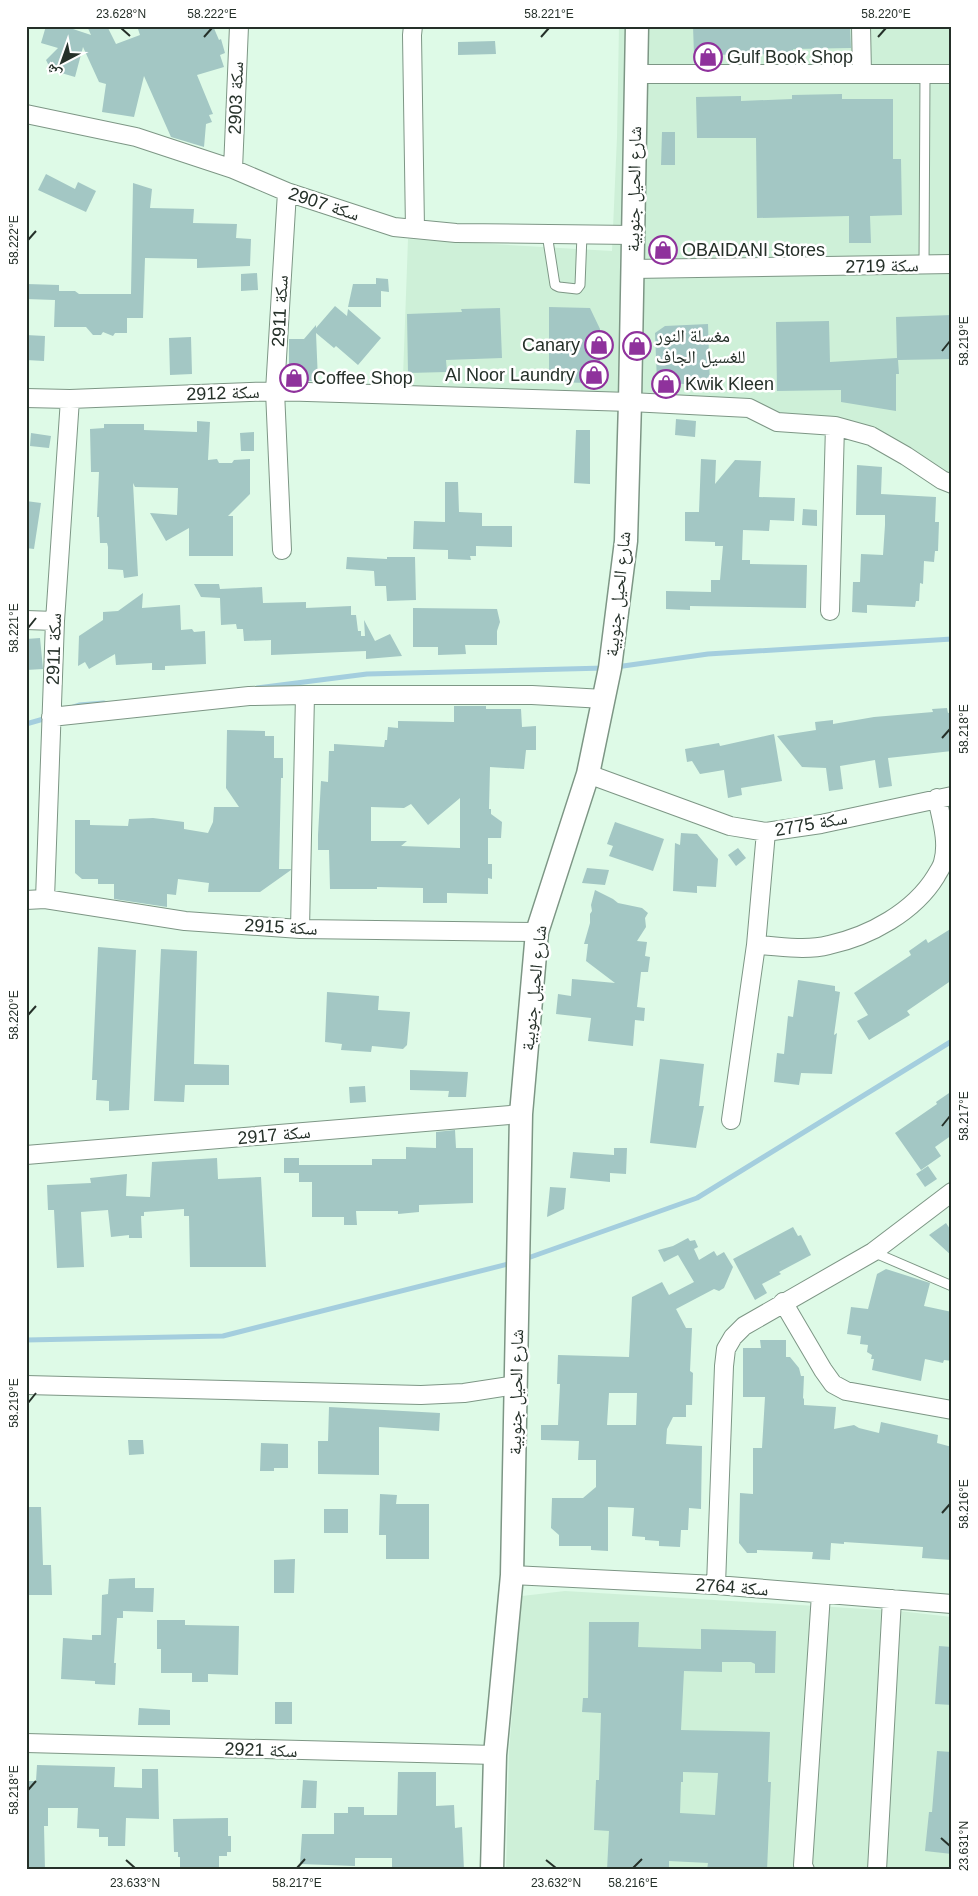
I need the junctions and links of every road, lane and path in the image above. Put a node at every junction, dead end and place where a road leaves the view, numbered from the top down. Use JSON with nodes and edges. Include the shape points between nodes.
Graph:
{"nodes":[{"id":1,"x":239,"y":26,"type":"edge"},
{"id":2,"x":413,"y":26,"type":"edge"},
{"id":3,"x":637,"y":26,"type":"edge"},
{"id":4,"x":861,"y":26,"type":"edge"},
{"id":5,"x":636,"y":74,"type":"junction"},
{"id":6,"x":862,"y":74,"type":"junction"},
{"id":7,"x":924,"y":74,"type":"junction"},
{"id":8,"x":952,"y":74,"type":"edge"},
{"id":9,"x":26,"y":114,"type":"edge"},
{"id":10,"x":233,"y":169,"type":"junction"},
{"id":11,"x":287,"y":192,"type":"junction"},
{"id":12,"x":415,"y":229,"type":"junction"},
{"id":13,"x":547,"y":234,"type":"junction"},
{"id":14,"x":582,"y":235,"type":"junction"},
{"id":15,"x":633,"y":235,"type":"junction"},
{"id":16,"x":952,"y":264,"type":"edge"},
{"id":17,"x":924,"y":265,"type":"junction"},
{"id":18,"x":632,"y":269,"type":"junction"},
{"id":19,"x":276,"y":391,"type":"junction"},
{"id":20,"x":26,"y":398,"type":"edge"},
{"id":21,"x":70,"y":399,"type":"junction"},
{"id":22,"x":630,"y":402,"type":"junction"},
{"id":23,"x":835,"y":426,"type":"junction"},
{"id":24,"x":952,"y":484,"type":"edge"},
{"id":25,"x":282,"y":550,"type":"dead end"},
{"id":26,"x":830,"y":611,"type":"dead end"},
{"id":27,"x":26,"y":620,"type":"edge"},
{"id":28,"x":55,"y":621,"type":"junction"},
{"id":29,"x":305,"y":695,"type":"junction"},
{"id":30,"x":604,"y":699,"type":"junction"},
{"id":31,"x":51,"y":717,"type":"junction"},
{"id":32,"x":588,"y":774,"type":"junction"},
{"id":33,"x":944,"y":797,"type":"edge"},
{"id":34,"x":766,"y":832,"type":"junction"},
{"id":35,"x":45,"y":899,"type":"junction"},
{"id":36,"x":26,"y":900,"type":"edge"},
{"id":37,"x":300,"y":929,"type":"junction"},
{"id":38,"x":537,"y":932,"type":"junction"},
{"id":39,"x":756,"y":945,"type":"junction"},
{"id":40,"x":521,"y":1114,"type":"junction"},
{"id":41,"x":731,"y":1120,"type":"dead end"},
{"id":42,"x":26,"y":1155,"type":"edge"},
{"id":43,"x":952,"y":1192,"type":"edge"},
{"id":44,"x":873,"y":1252,"type":"junction"},
{"id":45,"x":952,"y":1286,"type":"edge"},
{"id":46,"x":783,"y":1302,"type":"junction"},
{"id":47,"x":26,"y":1385,"type":"edge"},
{"id":48,"x":516,"y":1385,"type":"junction"},
{"id":49,"x":952,"y":1410,"type":"edge"},
{"id":50,"x":512,"y":1575,"type":"junction"},
{"id":51,"x":716,"y":1586,"type":"junction"},
{"id":52,"x":821,"y":1594,"type":"junction"},
{"id":53,"x":892,"y":1599,"type":"junction"},
{"id":54,"x":952,"y":1604,"type":"edge"},
{"id":55,"x":26,"y":1743,"type":"edge"},
{"id":56,"x":495,"y":1755,"type":"junction"},
{"id":57,"x":492,"y":1870,"type":"edge"},
{"id":58,"x":805,"y":1870,"type":"edge"},
{"id":59,"x":877,"y":1870,"type":"edge"}],
"edges":[{"from":1,"to":10,"type":"street","name":"سكة 2903"},
{"from":2,"to":12,"type":"street"},
{"from":3,"to":5,"type":"street","name":"شارع الحيل جنوبية"},
{"from":4,"to":6,"type":"street"},
{"from":5,"to":6,"type":"street"},
{"from":5,"to":15,"type":"street","name":"شارع الحيل جنوبية"},
{"from":6,"to":7,"type":"street"},
{"from":7,"to":8,"type":"street"},
{"from":7,"to":17,"type":"lane"},
{"from":9,"to":10,"type":"street","name":"سكة 2907","via":[[136,137]]},
{"from":10,"to":11,"type":"street","name":"سكة 2907"},
{"from":11,"to":12,"type":"street","name":"سكة 2907","via":[[394,228]]},
{"from":11,"to":19,"type":"street","name":"سكة 2911"},
{"from":12,"to":13,"type":"street","name":"سكة 2907"},
{"from":13,"to":14,"type":"street","name":"سكة 2907"},
{"from":13,"to":14,"type":"lane","via":[[555,285],[577,289],[580,285]]},
{"from":14,"to":15,"type":"street","name":"سكة 2907"},
{"from":15,"to":18,"type":"street","name":"شارع الحيل جنوبية"},
{"from":16,"to":17,"type":"street","name":"سكة 2719"},
{"from":17,"to":18,"type":"street","name":"سكة 2719"},
{"from":18,"to":22,"type":"street","name":"شارع الحيل جنوبية"},
{"from":19,"to":21,"type":"street","name":"سكة 2912"},
{"from":19,"to":22,"type":"street","name":"سكة 2912"},
{"from":19,"to":25,"type":"street","name":"سكة 2911"},
{"from":20,"to":21,"type":"street","name":"سكة 2912"},
{"from":21,"to":28,"type":"street","name":"سكة 2911"},
{"from":22,"to":23,"type":"street","name":"سكة 2912","via":[[749,408],[778,422]]},
{"from":22,"to":30,"type":"street","name":"شارع الحيل جنوبية","via":[[626,541]]},
{"from":23,"to":24,"type":"street","name":"سكة 2912","via":[[871,436]]},
{"from":23,"to":26,"type":"street"},
{"from":27,"to":28,"type":"street"},
{"from":28,"to":31,"type":"street","name":"سكة 2911"},
{"from":29,"to":30,"type":"street","via":[[532,695]]},
{"from":29,"to":31,"type":"street","via":[[250,696]]},
{"from":29,"to":37,"type":"street"},
{"from":30,"to":32,"type":"street","name":"شارع الحيل جنوبية"},
{"from":31,"to":35,"type":"street","name":"سكة 2911"},
{"from":32,"to":34,"type":"street","name":"سكة 2775","via":[[730,826]]},
{"from":32,"to":38,"type":"street","name":"شارع الحيل جنوبية"},
{"from":33,"to":34,"type":"street","name":"سكة 2775","via":[[821,824]]},
{"from":33,"to":39,"type":"street","via":[[943,863],[930,886],[907,909],[860,935],[828,945]]},
{"from":34,"to":39,"type":"street"},
{"from":35,"to":36,"type":"street","name":"سكة 2915"},
{"from":35,"to":37,"type":"street","name":"سكة 2915","via":[[184,921]]},
{"from":37,"to":38,"type":"street","name":"سكة 2915"},
{"from":38,"to":40,"type":"street","name":"شارع الحيل جنوبية"},
{"from":39,"to":41,"type":"street"},
{"from":40,"to":42,"type":"street","name":"سكة 2917"},
{"from":40,"to":48,"type":"street","name":"شارع الحيل جنوبية"},
{"from":43,"to":44,"type":"street"},
{"from":44,"to":45,"type":"lane"},
{"from":44,"to":46,"type":"street"},
{"from":46,"to":49,"type":"street","via":[[833,1384],[846,1391]]},
{"from":46,"to":51,"type":"street","via":[[744,1326],[726,1349]]},
{"from":47,"to":48,"type":"street","via":[[421,1396]]},
{"from":48,"to":50,"type":"street","name":"شارع الحيل جنوبية"},
{"from":50,"to":51,"type":"street","name":"سكة 2764"},
{"from":50,"to":56,"type":"street","name":"شارع الحيل جنوبية"},
{"from":51,"to":52,"type":"street","name":"سكة 2764"},
{"from":52,"to":53,"type":"street","name":"سكة 2764"},
{"from":52,"to":58,"type":"street","via":[[802,1865]]},
{"from":53,"to":54,"type":"street","name":"سكة 2764"},
{"from":53,"to":59,"type":"street"},
{"from":55,"to":56,"type":"street","name":"سكة 2921"},
{"from":56,"to":57,"type":"street","name":"شارع الحيل جنوبية"}]}
